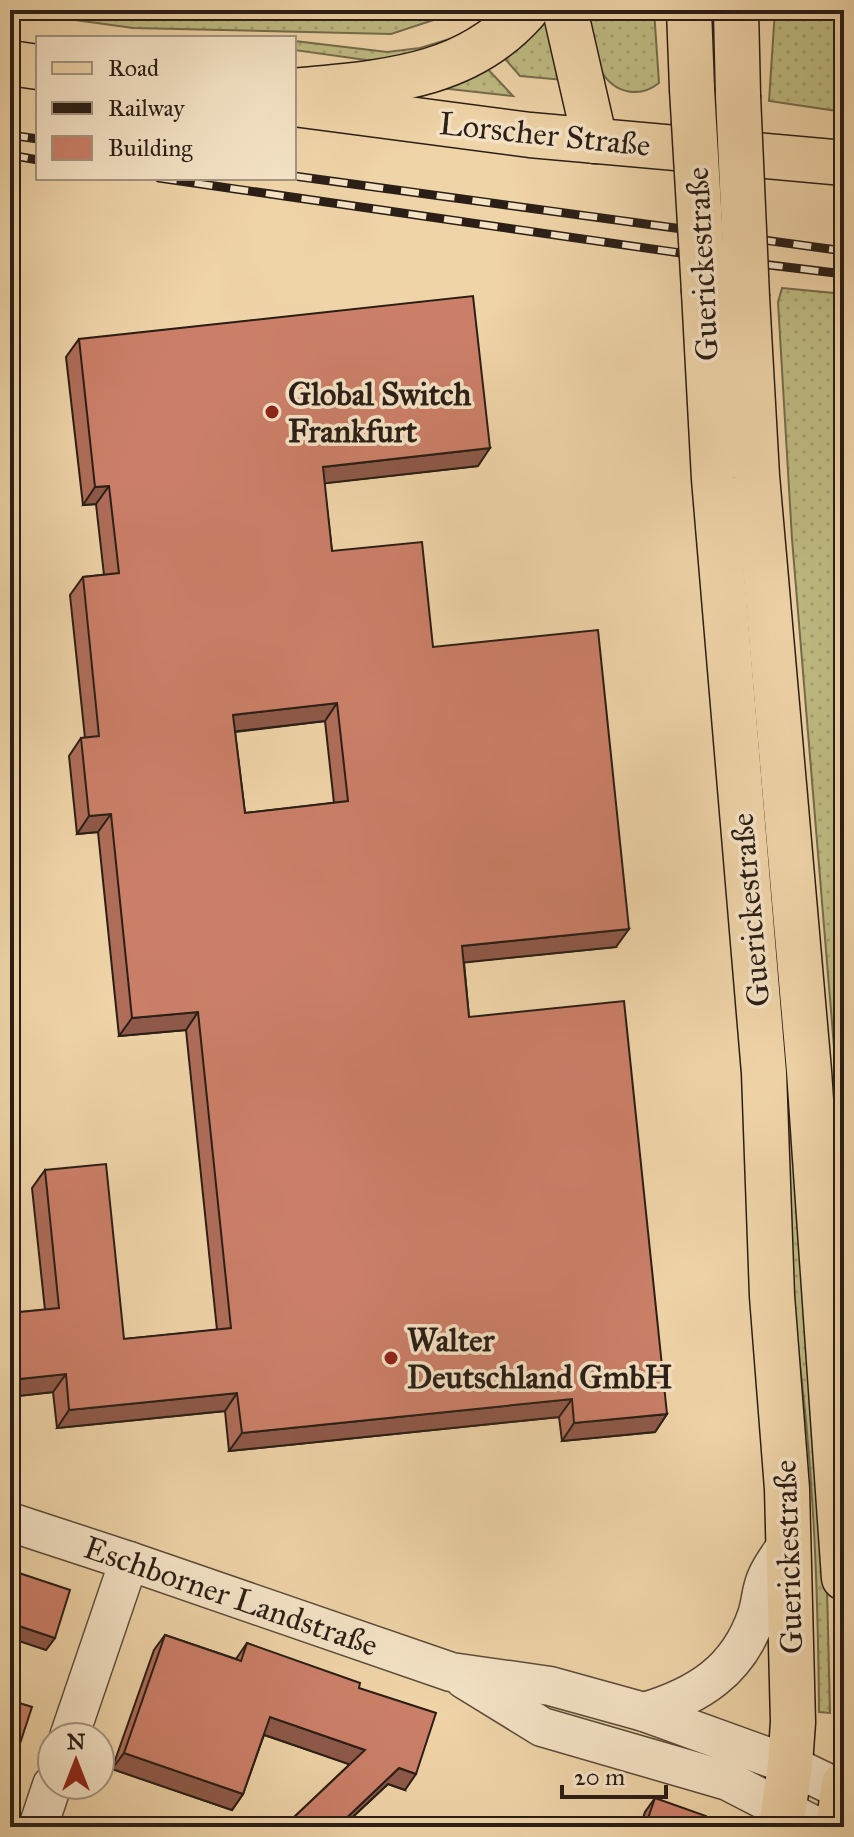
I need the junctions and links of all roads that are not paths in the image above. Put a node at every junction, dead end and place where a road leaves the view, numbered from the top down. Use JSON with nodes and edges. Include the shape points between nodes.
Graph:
{"nodes":[{"id":1,"x":526,"y":10,"type":"edge"},
{"id":2,"x":565,"y":10,"type":"edge"},
{"id":3,"x":689,"y":10,"type":"edge"},
{"id":4,"x":736,"y":10,"type":"edge"},
{"id":5,"x":10,"y":63,"type":"edge"},
{"id":6,"x":36,"y":67,"type":"edge"},
{"id":7,"x":296,"y":91,"type":"edge"},
{"id":8,"x":296,"y":104,"type":"edge"},
{"id":9,"x":595,"y":141,"type":"junction"},
{"id":10,"x":844,"y":163,"type":"edge"},
{"id":11,"x":10,"y":1522,"type":"edge"},
{"id":12,"x":789,"y":1542,"type":"junction"},
{"id":13,"x":129,"y":1561,"type":"junction"},
{"id":14,"x":844,"y":1578,"type":"edge"},
{"id":15,"x":451,"y":1672,"type":"junction"},
{"id":16,"x":644,"y":1712,"type":"junction"},
{"id":17,"x":74,"y":1721,"type":"edge"},
{"id":18,"x":790,"y":1765,"type":"junction"},
{"id":19,"x":844,"y":1784,"type":"edge"},
{"id":20,"x":844,"y":1791,"type":"edge"},
{"id":21,"x":47,"y":1801,"type":"edge"},
{"id":22,"x":794,"y":1822,"type":"edge"},
{"id":23,"x":38,"y":1827,"type":"edge"},
{"id":24,"x":838,"y":1827,"type":"edge"}],
"edges":[{"from":1,"to":7,"type":"main road","via":[[485,47],[438,70]]},
{"from":2,"to":9,"type":"main road"},
{"from":3,"to":12,"type":"main road","name":"Guerickestraße","bridge":true,"via":[[714,479],[764,1073]]},
{"from":4,"to":14,"type":"main road","name":"Guerickestraße","bridge":true,"via":[[757,476],[809,1071]]},
{"from":5,"to":6,"type":"main road"},
{"from":8,"to":9,"type":"main road","name":"Lorscher Straße"},
{"from":9,"to":10,"type":"main road","name":"Lorscher Straße"},
{"from":11,"to":13,"type":"street","name":"Eschborner Landstraße"},
{"from":12,"to":16,"type":"street","via":[[766,1579],[743,1648],[725,1671],[695,1692]]},
{"from":12,"to":18,"type":"main road","name":"Guerickestraße"},
{"from":13,"to":15,"type":"street","name":"Eschborner Landstraße"},
{"from":13,"to":17,"type":"street"},
{"from":15,"to":16,"type":"street","name":"Eschborner Landstraße","via":[[550,1686]]},
{"from":15,"to":22,"type":"street","name":"Eschborner Landstraße","via":[[542,1727],[728,1781]]},
{"from":16,"to":18,"type":"street","name":"Eschborner Landstraße"},
{"from":18,"to":20,"type":"street","name":"Eschborner Landstraße"},
{"from":18,"to":22,"type":"main road","name":"Guerickestraße"},
{"from":19,"to":20,"type":"main road"},
{"from":20,"to":24,"type":"main road"},
{"from":21,"to":23,"type":"street"}]}
